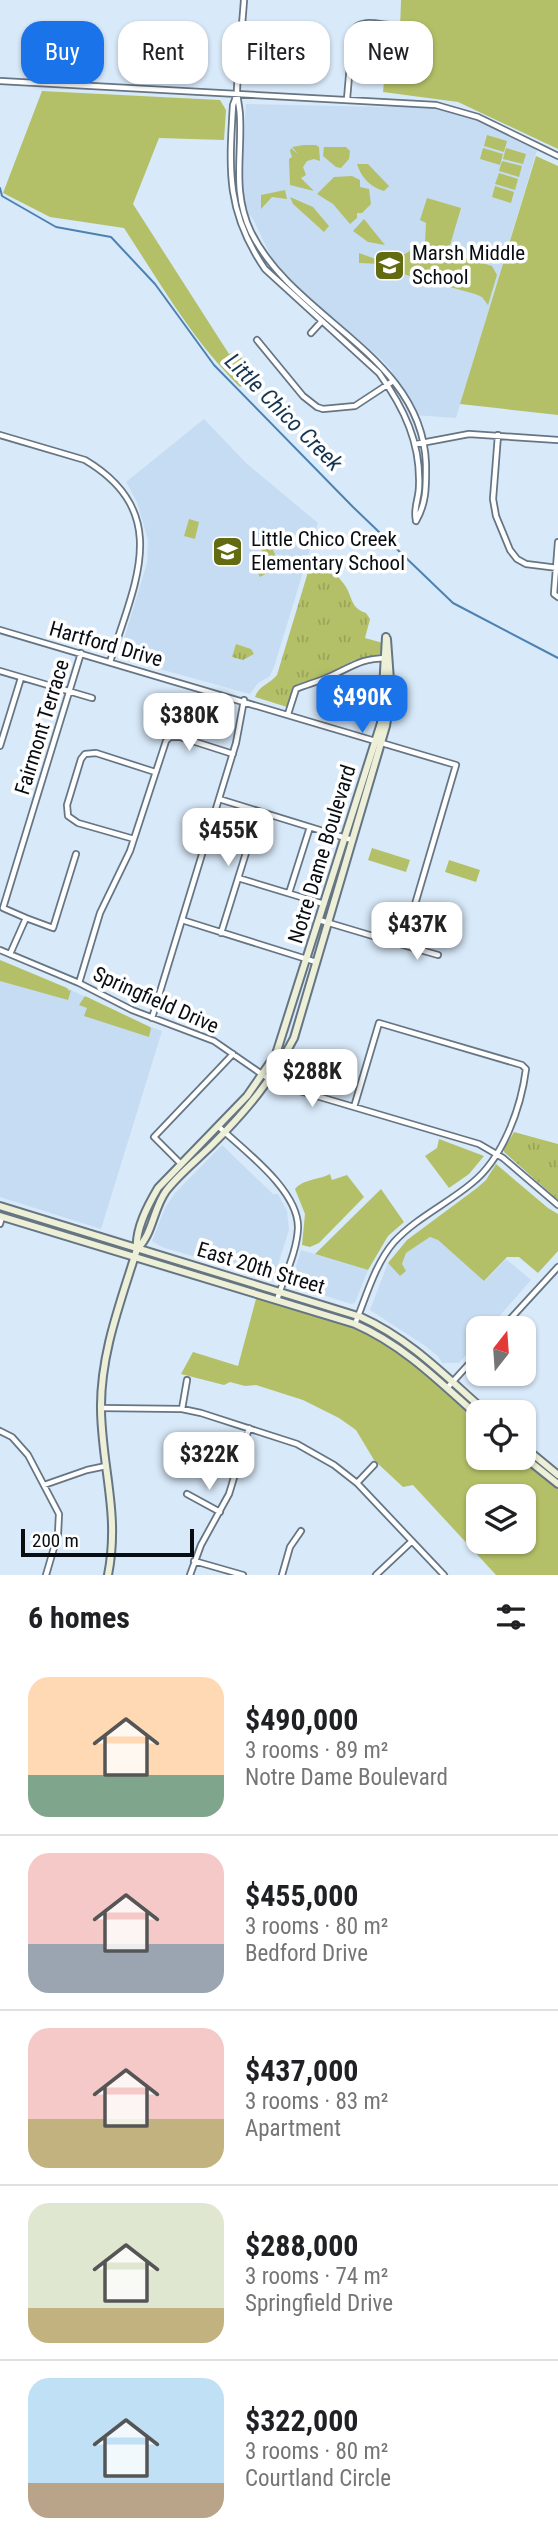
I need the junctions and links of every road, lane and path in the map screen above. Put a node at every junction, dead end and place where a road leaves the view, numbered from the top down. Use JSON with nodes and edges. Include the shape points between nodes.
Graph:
{"nodes":[{"id":1,"x":244,"y":0,"type":"edge"},
{"id":2,"x":0,"y":81,"type":"edge"},
{"id":3,"x":349,"y":84,"type":"edge"},
{"id":4,"x":237,"y":93,"type":"junction"},
{"id":5,"x":347,"y":99,"type":"junction"},
{"id":6,"x":558,"y":156,"type":"edge"},
{"id":7,"x":327,"y":317,"type":"junction"},
{"id":8,"x":321,"y":322,"type":"junction"},
{"id":9,"x":311,"y":333,"type":"dead end"},
{"id":10,"x":257,"y":340,"type":"dead end"},
{"id":11,"x":393,"y":381,"type":"junction"},
{"id":12,"x":387,"y":385,"type":"junction"},
{"id":13,"x":0,"y":435,"type":"edge"},
{"id":14,"x":498,"y":435,"type":"junction"},
{"id":15,"x":558,"y":440,"type":"edge"},
{"id":16,"x":423,"y":443,"type":"junction"},
{"id":17,"x":416,"y":444,"type":"junction"},
{"id":18,"x":558,"y":542,"type":"edge"},
{"id":19,"x":557,"y":568,"type":"edge"},
{"id":20,"x":558,"y":597,"type":"edge"},
{"id":21,"x":0,"y":630,"type":"edge"},
{"id":22,"x":81,"y":653,"type":"junction"},
{"id":23,"x":387,"y":658,"type":"joint"},
{"id":24,"x":110,"y":662,"type":"junction"},
{"id":25,"x":0,"y":671,"type":"edge"},
{"id":26,"x":21,"y":678,"type":"junction"},
{"id":27,"x":69,"y":691,"type":"junction"},
{"id":28,"x":92,"y":698,"type":"dead end"},
{"id":29,"x":244,"y":700,"type":"junction"},
{"id":30,"x":288,"y":714,"type":"junction"},
{"id":31,"x":378,"y":741,"type":"junction"},
{"id":32,"x":0,"y":746,"type":"edge"},
{"id":33,"x":233,"y":754,"type":"junction"},
{"id":34,"x":156,"y":772,"type":"junction"},
{"id":35,"x":219,"y":799,"type":"junction"},
{"id":36,"x":258,"y":811,"type":"junction"},
{"id":37,"x":310,"y":827,"type":"junction"},
{"id":38,"x":134,"y":839,"type":"junction"},
{"id":39,"x":349,"y":839,"type":"junction"},
{"id":40,"x":76,"y":854,"type":"dead end"},
{"id":41,"x":238,"y":878,"type":"junction"},
{"id":42,"x":289,"y":893,"type":"junction"},
{"id":43,"x":324,"y":904,"type":"junction"},
{"id":44,"x":1,"y":908,"type":"edge"},
{"id":45,"x":26,"y":918,"type":"junction"},
{"id":46,"x":182,"y":920,"type":"junction"},
{"id":47,"x":319,"y":920,"type":"junction"},
{"id":48,"x":328,"y":923,"type":"junction"},
{"id":49,"x":221,"y":933,"type":"junction"},
{"id":50,"x":403,"y":945,"type":"junction"},
{"id":51,"x":0,"y":950,"type":"edge"},
{"id":52,"x":10,"y":954,"type":"junction"},
{"id":53,"x":438,"y":955,"type":"dead end"},
{"id":54,"x":307,"y":959,"type":"junction"},
{"id":55,"x":316,"y":962,"type":"junction"},
{"id":56,"x":79,"y":983,"type":"junction"},
{"id":57,"x":152,"y":1018,"type":"junction"},
{"id":58,"x":233,"y":1054,"type":"junction"},
{"id":59,"x":262,"y":1076,"type":"junction"},
{"id":60,"x":270,"y":1081,"type":"junction"},
{"id":61,"x":354,"y":1107,"type":"junction"},
{"id":62,"x":219,"y":1126,"type":"junction"},
{"id":63,"x":225,"y":1132,"type":"junction"},
{"id":64,"x":496,"y":1153,"type":"junction"},
{"id":65,"x":184,"y":1167,"type":"junction"},
{"id":66,"x":558,"y":1205,"type":"edge"},
{"id":67,"x":0,"y":1206,"type":"edge"},
{"id":68,"x":1,"y":1219,"type":"edge"},
{"id":69,"x":137,"y":1249,"type":"junction"},
{"id":70,"x":135,"y":1257,"type":"junction"},
{"id":71,"x":558,"y":1267,"type":"edge"},
{"id":72,"x":249,"y":1291,"type":"junction"},
{"id":73,"x":279,"y":1294,"type":"junction"},
{"id":74,"x":358,"y":1316,"type":"junction"},
{"id":75,"x":513,"y":1316,"type":"edge"},
{"id":76,"x":355,"y":1324,"type":"junction"},
{"id":77,"x":466,"y":1367,"type":"edge"},
{"id":78,"x":187,"y":1380,"type":"dead end"},
{"id":79,"x":452,"y":1382,"type":"junction"},
{"id":80,"x":447,"y":1388,"type":"junction"},
{"id":81,"x":472,"y":1400,"type":"edge"},
{"id":82,"x":466,"y":1405,"type":"edge"},
{"id":83,"x":101,"y":1408,"type":"junction"},
{"id":84,"x":182,"y":1409,"type":"junction"},
{"id":85,"x":249,"y":1428,"type":"junction"},
{"id":86,"x":0,"y":1431,"type":"edge"},
{"id":87,"x":536,"y":1457,"type":"edge"},
{"id":88,"x":374,"y":1465,"type":"dead end"},
{"id":89,"x":107,"y":1466,"type":"junction"},
{"id":90,"x":536,"y":1466,"type":"edge"},
{"id":91,"x":558,"y":1475,"type":"edge"},
{"id":92,"x":357,"y":1483,"type":"junction"},
{"id":93,"x":558,"y":1484,"type":"edge"},
{"id":94,"x":44,"y":1485,"type":"junction"},
{"id":95,"x":187,"y":1494,"type":"dead end"},
{"id":96,"x":220,"y":1512,"type":"junction"},
{"id":97,"x":301,"y":1531,"type":"dead end"},
{"id":98,"x":412,"y":1541,"type":"junction"},
{"id":99,"x":194,"y":1560,"type":"junction"},
{"id":100,"x":46,"y":1575,"type":"edge"},
{"id":101,"x":108,"y":1575,"type":"edge"},
{"id":102,"x":190,"y":1575,"type":"edge"},
{"id":103,"x":243,"y":1575,"type":"edge"},
{"id":104,"x":282,"y":1575,"type":"edge"},
{"id":105,"x":376,"y":1575,"type":"edge"},
{"id":106,"x":444,"y":1575,"type":"edge"}],
"edges":[{"from":1,"to":4,"type":"street"},
{"from":2,"to":4,"type":"street"},
{"from":3,"to":5,"type":"street"},
{"from":4,"to":5,"type":"street"},
{"from":4,"to":7,"type":"street","via":[[240,194],[250,230],[277,270]]},
{"from":4,"to":8,"type":"street","via":[[230,180],[241,226],[265,270]]},
{"from":5,"to":6,"type":"street","via":[[414,102],[459,110]]},
{"from":7,"to":8,"type":"street"},
{"from":7,"to":11,"type":"street"},
{"from":8,"to":9,"type":"street"},
{"from":8,"to":12,"type":"street"},
{"from":10,"to":12,"type":"street","via":[[317,407],[355,406]]},
{"from":11,"to":12,"type":"street"},
{"from":11,"to":16,"type":"street","via":[[414,415]]},
{"from":12,"to":17,"type":"street"},
{"from":13,"to":24,"type":"street","via":[[98,467],[119,486],[134,509],[141,555]]},
{"from":14,"to":15,"type":"street"},
{"from":14,"to":16,"type":"street","via":[[469,434]]},
{"from":14,"to":19,"type":"street","via":[[493,499],[510,550],[526,564]]},
{"from":16,"to":17,"type":"street"},
{"from":16,"to":17,"type":"street","via":[[426,493],[416,521]]},
{"from":18,"to":19,"type":"street"},
{"from":19,"to":20,"type":"street","via":[[554,594]]},
{"from":21,"to":22,"type":"street","name":"Hartford Drive"},
{"from":22,"to":24,"type":"street","name":"Hartford Drive"},
{"from":22,"to":27,"type":"street","name":"Fairmont Terrace"},
{"from":23,"to":30,"type":"street","via":[[352,663],[296,690]]},
{"from":23,"to":31,"type":"street","name":"Notre Dame Boulevard"},
{"from":24,"to":29,"type":"street","name":"Hartford Drive"},
{"from":25,"to":26,"type":"street"},
{"from":26,"to":27,"type":"street"},
{"from":26,"to":32,"type":"street"},
{"from":27,"to":28,"type":"street"},
{"from":27,"to":44,"type":"street","name":"Fairmont Terrace"},
{"from":29,"to":30,"type":"street","name":"Hartford Drive"},
{"from":29,"to":33,"type":"street"},
{"from":30,"to":31,"type":"street","name":"Hartford Drive"},
{"from":31,"to":39,"type":"street","name":"Notre Dame Boulevard"},
{"from":31,"to":50,"type":"street","name":"Hartford Drive","via":[[456,765]]},
{"from":33,"to":34,"type":"street","via":[[175,736],[166,741]]},
{"from":33,"to":35,"type":"street"},
{"from":34,"to":38,"type":"street"},
{"from":34,"to":38,"type":"street","via":[[96,753],[81,759],[68,816]]},
{"from":35,"to":36,"type":"street"},
{"from":35,"to":46,"type":"street"},
{"from":36,"to":37,"type":"street"},
{"from":36,"to":41,"type":"street"},
{"from":37,"to":39,"type":"street"},
{"from":37,"to":42,"type":"street"},
{"from":38,"to":56,"type":"street","via":[[100,913]]},
{"from":39,"to":43,"type":"street","name":"Notre Dame Boulevard"},
{"from":39,"to":48,"type":"street","name":"Notre Dame Boulevard"},
{"from":40,"to":45,"type":"street","name":"Fairmont Terrace","via":[[52,928]]},
{"from":41,"to":42,"type":"street"},
{"from":41,"to":49,"type":"street"},
{"from":42,"to":43,"type":"street"},
{"from":43,"to":47,"type":"street","name":"Notre Dame Boulevard"},
{"from":44,"to":45,"type":"street","name":"Fairmont Terrace"},
{"from":45,"to":52,"type":"street"},
{"from":46,"to":49,"type":"street"},
{"from":46,"to":57,"type":"street"},
{"from":47,"to":48,"type":"street"},
{"from":47,"to":54,"type":"street","name":"Notre Dame Boulevard"},
{"from":48,"to":50,"type":"street"},
{"from":48,"to":55,"type":"street","name":"Notre Dame Boulevard"},
{"from":49,"to":54,"type":"street"},
{"from":50,"to":53,"type":"street"},
{"from":51,"to":52,"type":"street","name":"Springfield Drive"},
{"from":52,"to":56,"type":"street","name":"Springfield Drive"},
{"from":54,"to":55,"type":"street"},
{"from":54,"to":59,"type":"street","name":"Notre Dame Boulevard","via":[[282,1039]]},
{"from":55,"to":60,"type":"street","name":"Notre Dame Boulevard","via":[[294,1038]]},
{"from":56,"to":57,"type":"street","name":"Springfield Drive"},
{"from":57,"to":58,"type":"street","name":"Springfield Drive","via":[[214,1041]]},
{"from":58,"to":59,"type":"street","name":"Springfield Drive"},
{"from":58,"to":65,"type":"street","via":[[154,1137]]},
{"from":59,"to":60,"type":"street","name":"Springfield Drive"},
{"from":59,"to":62,"type":"street","name":"Notre Dame Boulevard"},
{"from":60,"to":61,"type":"street","name":"Springfield Drive"},
{"from":60,"to":63,"type":"street","name":"Notre Dame Boulevard"},
{"from":61,"to":64,"type":"street","name":"Springfield Drive","via":[[461,1137]]},
{"from":61,"to":64,"type":"street","via":[[379,1023],[522,1065],[525,1081],[511,1126]]},
{"from":62,"to":63,"type":"street"},
{"from":62,"to":65,"type":"street","name":"Notre Dame Boulevard"},
{"from":63,"to":65,"type":"street","name":"Notre Dame Boulevard"},
{"from":63,"to":73,"type":"street","via":[[284,1191],[294,1208],[296,1240]]},
{"from":64,"to":66,"type":"street","name":"Springfield Drive"},
{"from":64,"to":74,"type":"street","via":[[475,1181],[396,1241]]},
{"from":65,"to":69,"type":"street","name":"Notre Dame Boulevard","via":[[158,1188],[149,1203]]},
{"from":67,"to":69,"type":"street","name":"East 20th Street"},
{"from":68,"to":70,"type":"street","name":"East 20th Street"},
{"from":69,"to":70,"type":"street","name":"Notre Dame Boulevard"},
{"from":69,"to":73,"type":"street","name":"East 20th Street"},
{"from":70,"to":72,"type":"street","name":"East 20th Street"},
{"from":70,"to":83,"type":"street","name":"Notre Dame Boulevard","via":[[105,1358]]},
{"from":71,"to":75,"type":"street"},
{"from":72,"to":73,"type":"street","name":"East 20th Street"},
{"from":72,"to":76,"type":"street","name":"East 20th Street"},
{"from":73,"to":74,"type":"street","name":"East 20th Street"},
{"from":74,"to":76,"type":"street"},
{"from":74,"to":79,"type":"street","name":"East 20th Street","via":[[406,1342]]},
{"from":76,"to":80,"type":"street","name":"East 20th Street","via":[[406,1353]]},
{"from":77,"to":79,"type":"street"},
{"from":78,"to":84,"type":"street"},
{"from":79,"to":80,"type":"street"},
{"from":79,"to":81,"type":"street","name":"East 20th Street"},
{"from":80,"to":82,"type":"street","name":"East 20th Street"},
{"from":83,"to":84,"type":"street"},
{"from":83,"to":89,"type":"street","name":"Notre Dame Boulevard"},
{"from":84,"to":85,"type":"street"},
{"from":85,"to":92,"type":"street","via":[[297,1444]]},
{"from":85,"to":96,"type":"street"},
{"from":86,"to":94,"type":"street","via":[[20,1444]]},
{"from":87,"to":91,"type":"street"},
{"from":88,"to":92,"type":"street"},
{"from":89,"to":94,"type":"street"},
{"from":89,"to":101,"type":"street","name":"Notre Dame Boulevard","via":[[113,1514]]},
{"from":90,"to":93,"type":"street"},
{"from":92,"to":98,"type":"street"},
{"from":94,"to":100,"type":"street","via":[[60,1521]]},
{"from":95,"to":96,"type":"street"},
{"from":96,"to":99,"type":"street"},
{"from":97,"to":104,"type":"street","via":[[290,1547]]},
{"from":98,"to":105,"type":"street"},
{"from":98,"to":106,"type":"street"},
{"from":99,"to":102,"type":"street"},
{"from":99,"to":103,"type":"street"}]}
